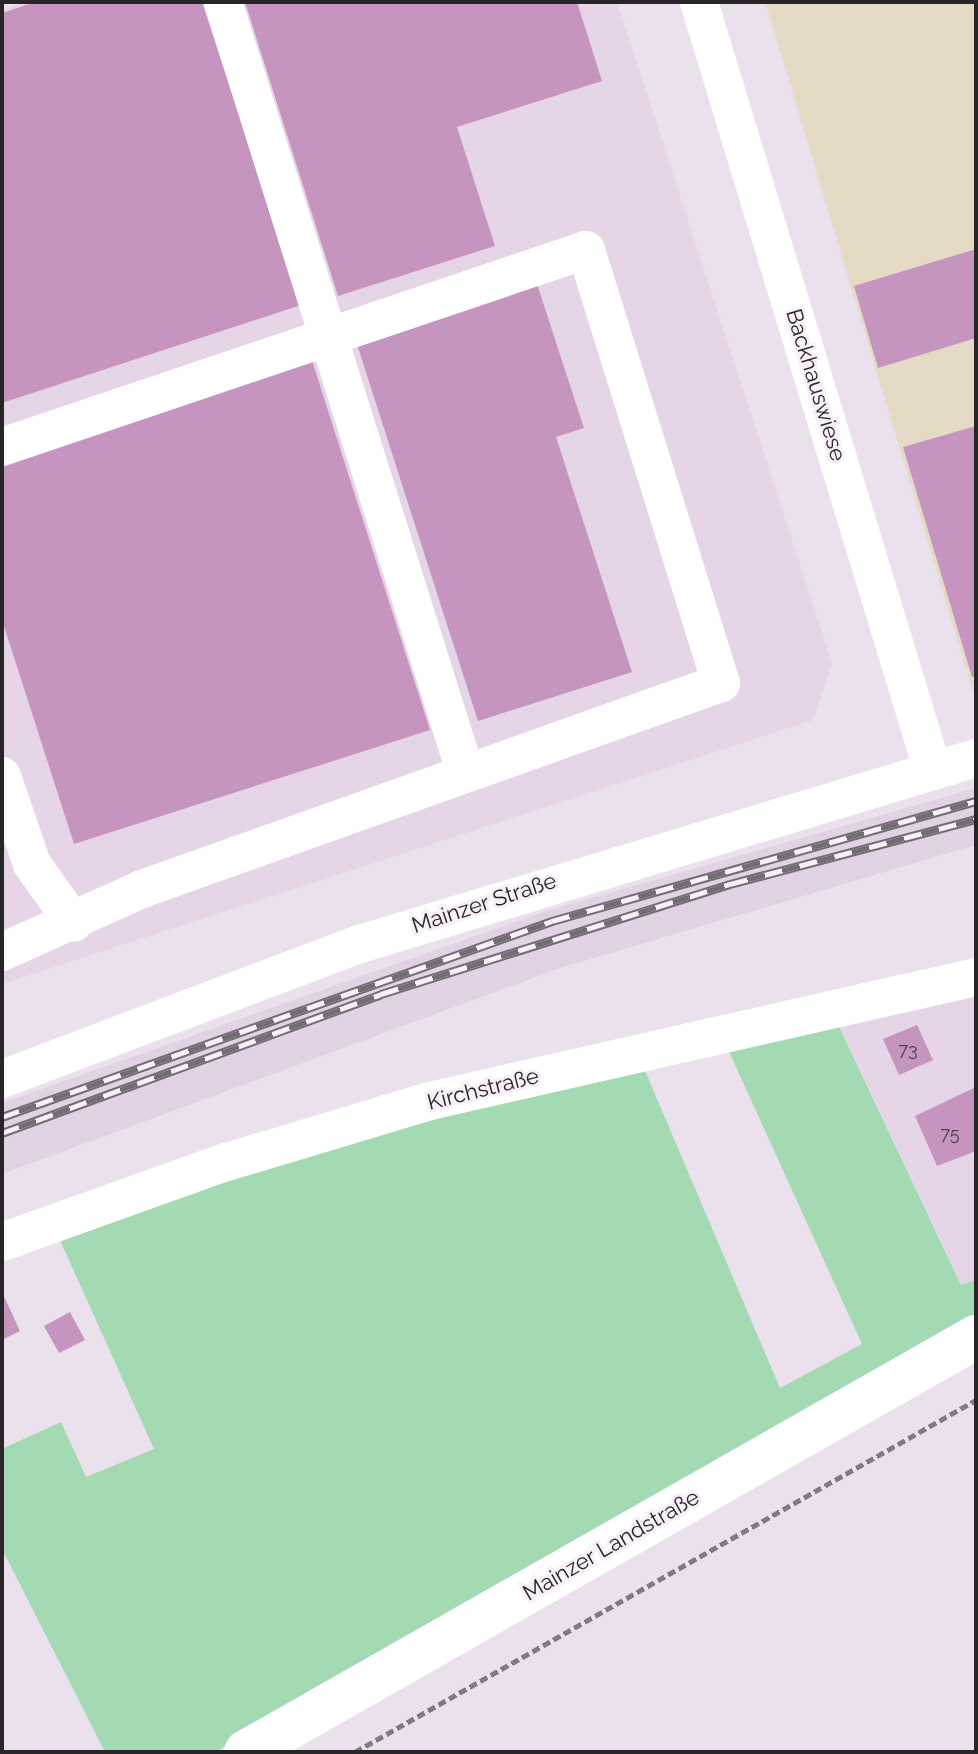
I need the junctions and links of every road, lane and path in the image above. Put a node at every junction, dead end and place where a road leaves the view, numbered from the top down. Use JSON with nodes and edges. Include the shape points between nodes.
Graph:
{"nodes":[{"id":1,"x":223,"y":2,"type":"edge"},
{"id":2,"x":699,"y":2,"type":"edge"},
{"id":3,"x":328,"y":337,"type":"junction"},
{"id":4,"x":2,"y":447,"type":"edge"},
{"id":5,"x":976,"y":758,"type":"edge"},
{"id":6,"x":932,"y":768,"type":"junction"},
{"id":7,"x":465,"y":771,"type":"junction"},
{"id":8,"x":2,"y":776,"type":"edge"},
{"id":9,"x":74,"y":923,"type":"junction"},
{"id":10,"x":2,"y":952,"type":"edge"},
{"id":11,"x":976,"y":977,"type":"edge"},
{"id":12,"x":2,"y":1079,"type":"edge"},
{"id":13,"x":2,"y":1242,"type":"edge"},
{"id":14,"x":976,"y":1337,"type":"edge"},
{"id":15,"x":976,"y":1400,"type":"edge"},
{"id":16,"x":246,"y":1752,"type":"edge"},
{"id":17,"x":355,"y":1752,"type":"edge"}],
"edges":[{"from":1,"to":3,"type":"street"},
{"from":2,"to":6,"type":"street","name":"Backhauswiese"},
{"from":3,"to":4,"type":"street"},
{"from":3,"to":7,"type":"street"},
{"from":3,"to":7,"type":"street","via":[[586,250],[721,683]]},
{"from":5,"to":6,"type":"street","name":"Mainzer Straße"},
{"from":6,"to":12,"type":"street","name":"Mainzer Straße","via":[[360,944]]},
{"from":7,"to":9,"type":"street","via":[[142,889]]},
{"from":8,"to":9,"type":"street","via":[[32,864]]},
{"from":9,"to":10,"type":"street"},
{"from":11,"to":13,"type":"street","name":"Kirchstraße","via":[[430,1101],[220,1164]]},
{"from":14,"to":16,"type":"main road","name":"Mainzer Landstraße"},
{"from":15,"to":17,"type":"path"}]}
